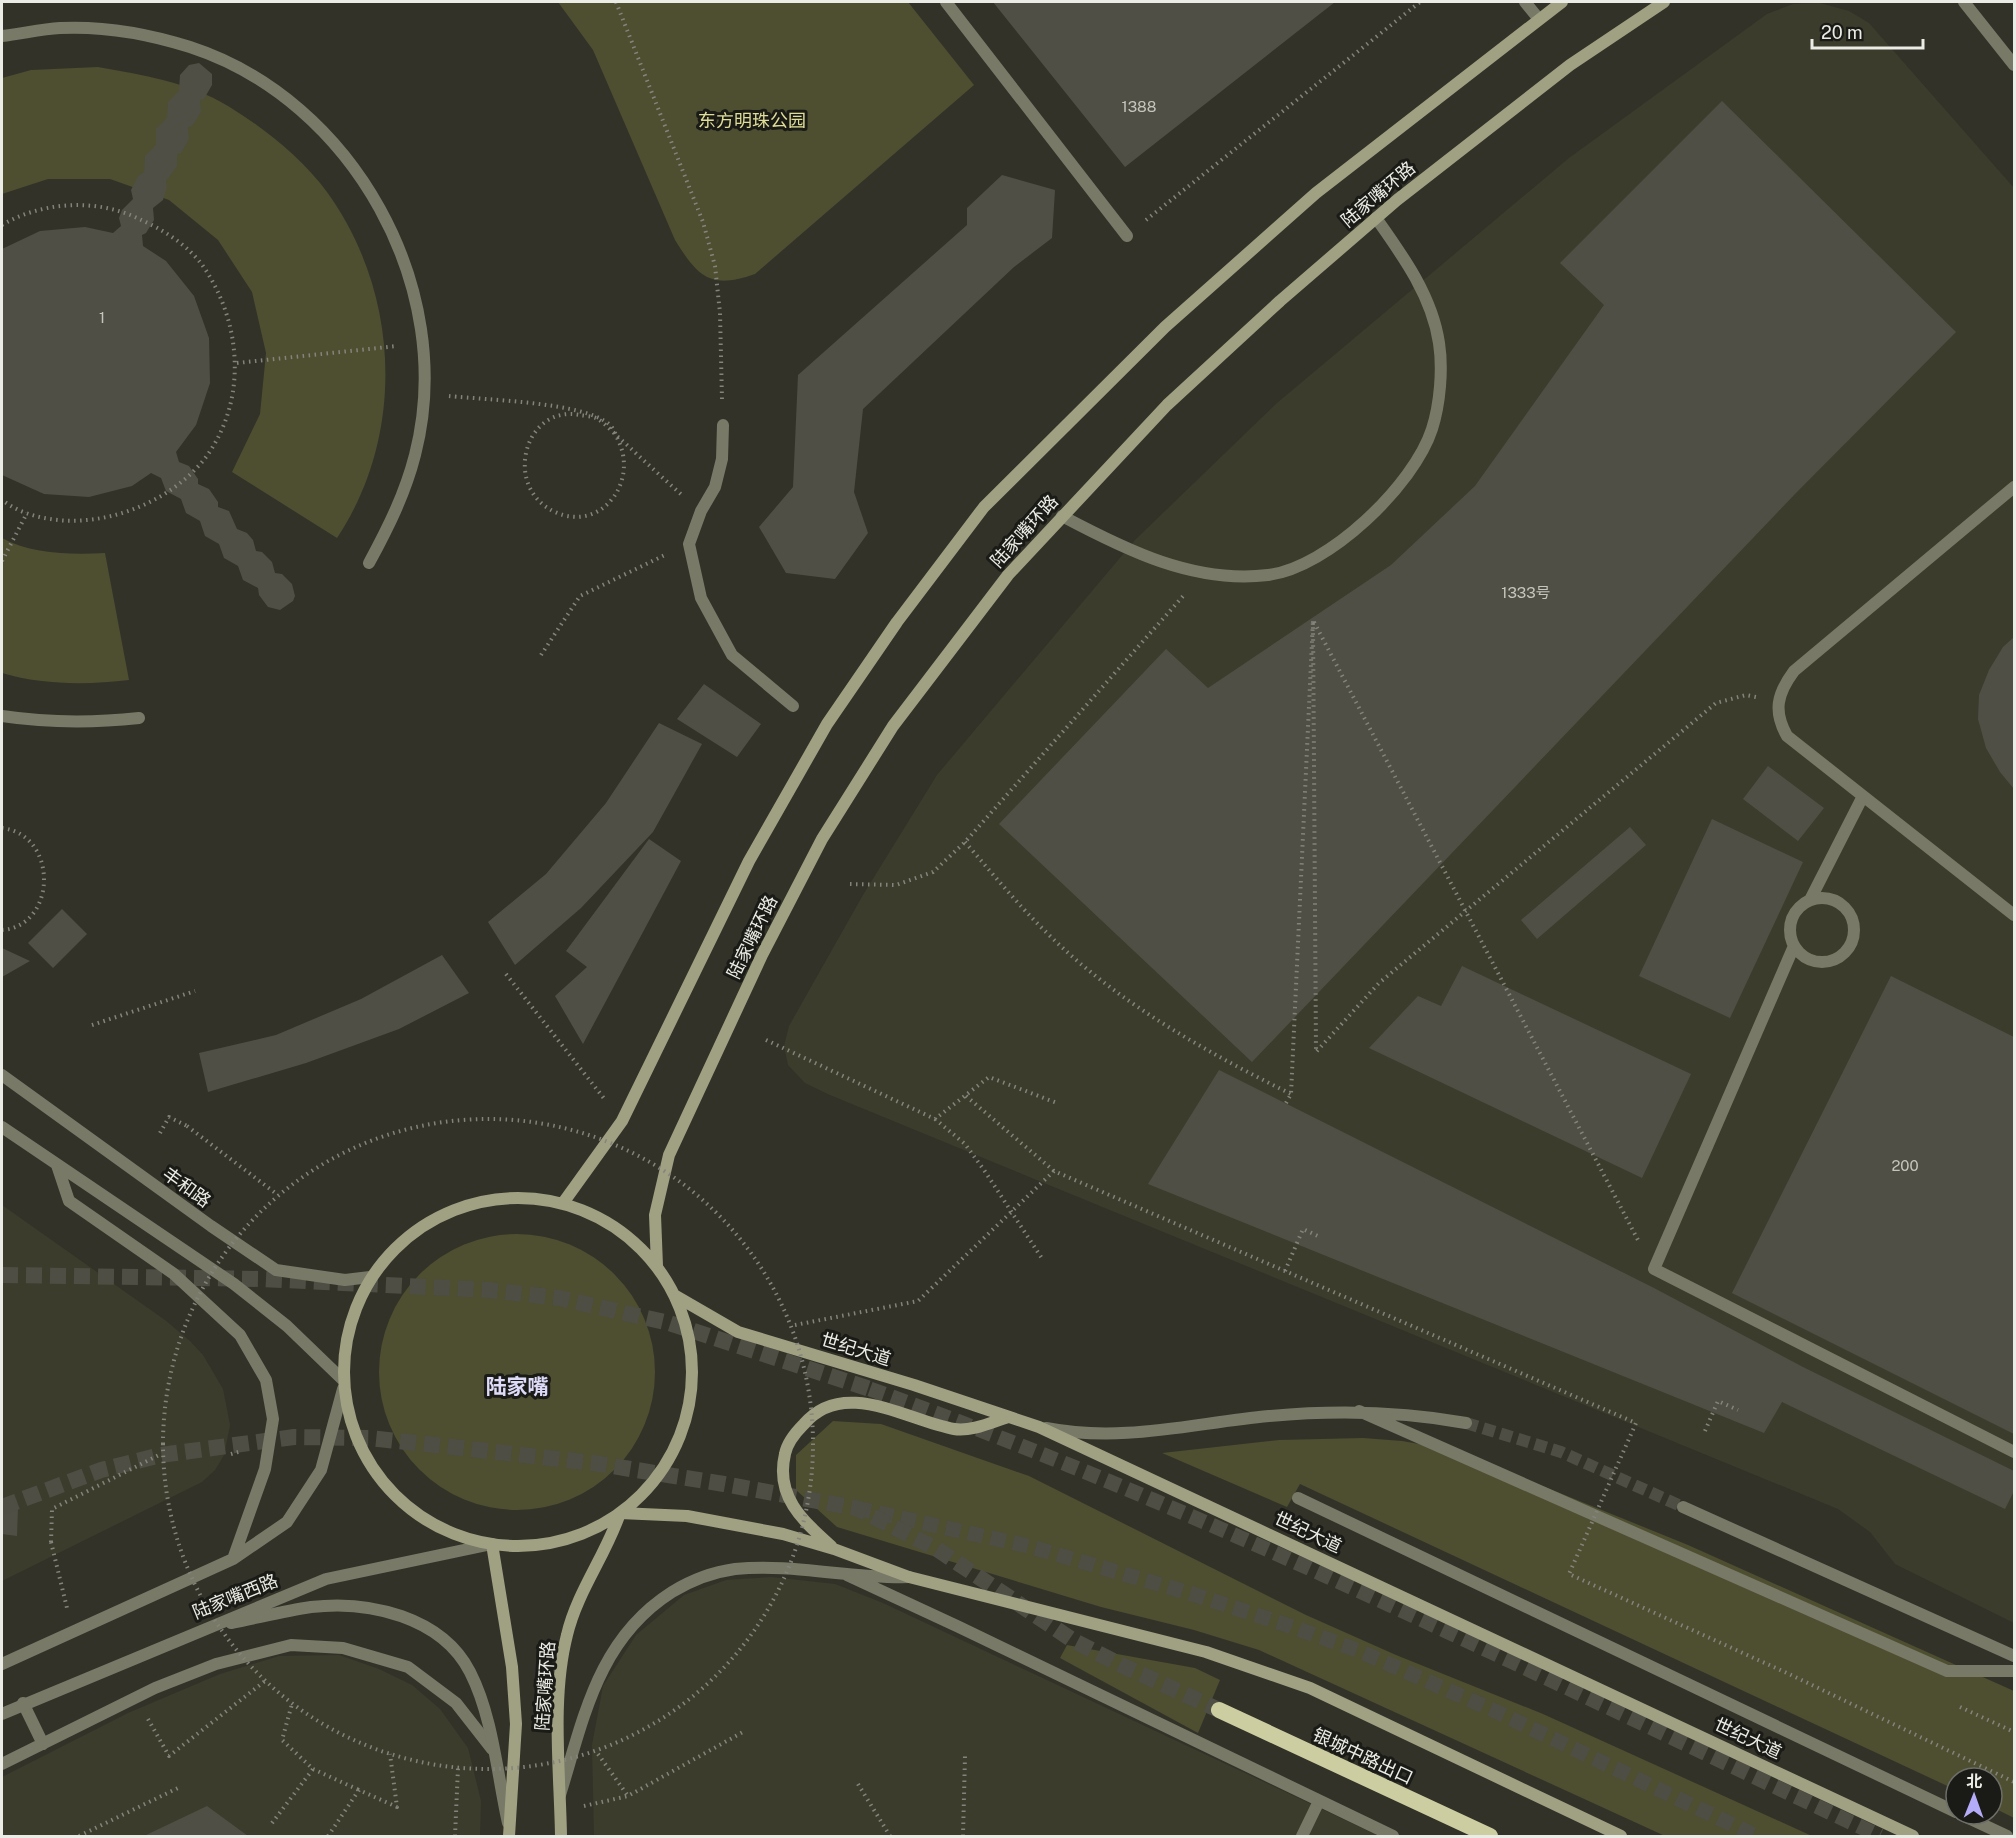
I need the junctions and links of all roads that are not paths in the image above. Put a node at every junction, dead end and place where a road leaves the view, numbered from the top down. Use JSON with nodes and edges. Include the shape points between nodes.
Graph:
{"nodes":[{"id":1,"x":946,"y":2,"type":"edge"},
{"id":2,"x":1526,"y":2,"type":"edge"},
{"id":3,"x":1562,"y":2,"type":"edge"},
{"id":4,"x":1664,"y":2,"type":"edge"},
{"id":5,"x":1964,"y":2,"type":"edge"},
{"id":6,"x":1538,"y":18,"type":"junction"},
{"id":7,"x":2,"y":36,"type":"edge"},
{"id":8,"x":2014,"y":65,"type":"edge"},
{"id":9,"x":1376,"y":218,"type":"junction"},
{"id":10,"x":1127,"y":236,"type":"road end"},
{"id":11,"x":723,"y":425,"type":"road end"},
{"id":12,"x":2014,"y":487,"type":"edge"},
{"id":13,"x":1062,"y":516,"type":"junction"},
{"id":14,"x":369,"y":563,"type":"dead end"},
{"id":15,"x":794,"y":706,"type":"dead end"},
{"id":16,"x":2,"y":716,"type":"edge"},
{"id":17,"x":139,"y":718,"type":"dead end"},
{"id":18,"x":1863,"y":796,"type":"junction"},
{"id":19,"x":1810,"y":900,"type":"junction"},
{"id":20,"x":2014,"y":915,"type":"edge"},
{"id":21,"x":1794,"y":946,"type":"junction"},
{"id":22,"x":2,"y":1075,"type":"edge"},
{"id":23,"x":2,"y":1127,"type":"edge"},
{"id":24,"x":57,"y":1165,"type":"junction"},
{"id":25,"x":563,"y":1203,"type":"junction"},
{"id":26,"x":657,"y":1266,"type":"junction"},
{"id":27,"x":370,"y":1277,"type":"junction"},
{"id":28,"x":674,"y":1295,"type":"junction"},
{"id":29,"x":343,"y":1384,"type":"junction"},
{"id":30,"x":1359,"y":1411,"type":"junction"},
{"id":31,"x":1008,"y":1417,"type":"junction"},
{"id":32,"x":1466,"y":1423,"type":"tunnel mouth"},
{"id":33,"x":1039,"y":1427,"type":"junction"},
{"id":34,"x":2014,"y":1452,"type":"edge"},
{"id":35,"x":1298,"y":1498,"type":"dead end"},
{"id":36,"x":1683,"y":1507,"type":"tunnel mouth"},
{"id":37,"x":620,"y":1513,"type":"junction"},
{"id":38,"x":492,"y":1544,"type":"junction"},
{"id":39,"x":834,"y":1549,"type":"junction"},
{"id":40,"x":233,"y":1559,"type":"junction"},
{"id":41,"x":847,"y":1575,"type":"junction"},
{"id":42,"x":909,"y":1576,"type":"junction"},
{"id":43,"x":203,"y":1628,"type":"junction"},
{"id":44,"x":2014,"y":1656,"type":"edge"},
{"id":45,"x":2,"y":1664,"type":"edge"},
{"id":46,"x":2014,"y":1671,"type":"edge"},
{"id":47,"x":23,"y":1703,"type":"junction"},
{"id":48,"x":1219,"y":1710,"type":"tunnel mouth"},
{"id":49,"x":2,"y":1714,"type":"edge"},
{"id":50,"x":43,"y":1744,"type":"junction"},
{"id":51,"x":492,"y":1749,"type":"junction"},
{"id":52,"x":2,"y":1764,"type":"edge"},
{"id":53,"x":560,"y":1796,"type":"junction"},
{"id":54,"x":1319,"y":1801,"type":"junction"},
{"id":55,"x":1944,"y":1806,"type":"edge"},
{"id":56,"x":1986,"y":1826,"type":"edge"},
{"id":57,"x":509,"y":1833,"type":"edge"},
{"id":58,"x":561,"y":1836,"type":"edge"},
{"id":59,"x":1302,"y":1836,"type":"edge"},
{"id":60,"x":1393,"y":1836,"type":"edge"},
{"id":61,"x":1490,"y":1836,"type":"edge"},
{"id":62,"x":1621,"y":1836,"type":"edge"},
{"id":63,"x":1913,"y":1836,"type":"edge"},
{"id":64,"x":2007,"y":1836,"type":"edge"}],
"edges":[{"from":1,"to":10,"type":"street"},
{"from":2,"to":6,"type":"street"},
{"from":3,"to":6,"type":"main road","name":"陆家嘴环路"},
{"from":4,"to":9,"type":"main road","name":"陆家嘴环路","via":[[1570,65]]},
{"from":5,"to":8,"type":"street"},
{"from":6,"to":25,"type":"main road","name":"陆家嘴环路","via":[[1316,193],[1227,271],[1164,327],[984,507],[826,724],[749,861],[622,1122]]},
{"from":7,"to":14,"type":"street","via":[[61,28],[127,32],[191,48],[251,75],[305,115],[350,162],[386,218],[411,279],[423,344],[424,394],[415,454],[400,501]]},
{"from":9,"to":13,"type":"main road","name":"陆家嘴环路","via":[[1167,405]]},
{"from":9,"to":13,"type":"street","via":[[1407,262],[1428,303],[1439,343],[1440,381],[1432,429],[1409,470],[1369,520],[1317,558],[1270,575],[1223,576],[1164,564]]},
{"from":11,"to":15,"type":"street","via":[[722,459],[715,487],[689,544],[701,598],[732,655]]},
{"from":12,"to":18,"type":"street","via":[[1794,672],[1783,686],[1777,702],[1778,721],[1787,736]]},
{"from":13,"to":26,"type":"main road","name":"陆家嘴环路","via":[[1008,575],[893,726],[822,838],[762,955],[669,1155],[655,1215]]},
{"from":16,"to":17,"type":"street","via":[[56,723]]},
{"from":18,"to":19,"type":"street"},
{"from":18,"to":20,"type":"street"},
{"from":19,"to":21,"type":"street","via":[[1800,906],[1790,925]]},
{"from":19,"to":21,"type":"street","via":[[1832,899],[1848,911],[1854,930],[1852,940],[1840,956],[1821,962],[1811,960]]},
{"from":21,"to":34,"type":"street","via":[[1654,1269]]},
{"from":22,"to":27,"type":"street","name":"丰和路","via":[[276,1270],[345,1280]]},
{"from":23,"to":24,"type":"street"},
{"from":24,"to":29,"type":"street","via":[[234,1284],[287,1326]]},
{"from":24,"to":40,"type":"street","via":[[69,1201],[182,1282],[240,1335],[266,1380],[273,1419],[267,1460]]},
{"from":25,"to":26,"type":"main road","via":[[615,1227]]},
{"from":25,"to":27,"type":"main road","via":[[508,1197],[454,1209],[406,1237]]},
{"from":26,"to":28,"type":"main road"},
{"from":27,"to":29,"type":"main road","via":[[348,1326]]},
{"from":28,"to":31,"type":"main road","name":"世纪大道","via":[[738,1332]]},
{"from":28,"to":37,"type":"main road","via":[[690,1341],[692,1389],[680,1437],[655,1480]]},
{"from":29,"to":38,"type":"main road","via":[[357,1442],[387,1488],[431,1523]]},
{"from":29,"to":40,"type":"street","name":"陆家嘴西路","via":[[321,1470],[287,1522]]},
{"from":30,"to":32,"type":"street"},
{"from":30,"to":33,"type":"street","via":[[1268,1416],[1123,1435]]},
{"from":30,"to":46,"type":"street","via":[[1947,1671]]},
{"from":31,"to":33,"type":"main road","name":"世纪大道"},
{"from":31,"to":39,"type":"main road","via":[[956,1430],[900,1411],[854,1403],[829,1405],[810,1416],[786,1449],[783,1486],[790,1504]]},
{"from":33,"to":63,"type":"main road","name":"世纪大道"},
{"from":35,"to":55,"type":"street"},
{"from":36,"to":44,"type":"street"},
{"from":37,"to":38,"type":"main road","via":[[581,1534],[537,1545]]},
{"from":37,"to":39,"type":"main road","via":[[687,1516],[783,1534]]},
{"from":37,"to":53,"type":"main road","name":"陆家嘴环路","via":[[567,1634],[559,1692]]},
{"from":38,"to":43,"type":"street","name":"陆家嘴西路","via":[[326,1579]]},
{"from":38,"to":57,"type":"main road","name":"陆家嘴环路","via":[[512,1667],[516,1724]]},
{"from":39,"to":42,"type":"main road"},
{"from":40,"to":45,"type":"street","name":"陆家嘴西路"},
{"from":41,"to":42,"type":"street"},
{"from":41,"to":53,"type":"street","via":[[734,1569],[689,1581],[648,1607],[618,1641],[591,1693]]},
{"from":41,"to":54,"type":"street"},
{"from":42,"to":62,"type":"main road","via":[[1206,1652],[1310,1688]]},
{"from":43,"to":47,"type":"street","name":"陆家嘴西路"},
{"from":43,"to":51,"type":"street","via":[[313,1607],[372,1608],[417,1622],[453,1646],[470,1673]]},
{"from":47,"to":49,"type":"street","name":"陆家嘴西路"},
{"from":47,"to":50,"type":"street"},
{"from":48,"to":61,"type":"highway","name":"银城中路出口"},
{"from":50,"to":51,"type":"street","via":[[216,1664],[291,1645],[343,1648],[408,1667],[456,1703]]},
{"from":50,"to":52,"type":"street"},
{"from":51,"to":57,"type":"street"},
{"from":53,"to":58,"type":"main road","name":"陆家嘴环路"},
{"from":54,"to":59,"type":"street"},
{"from":54,"to":60,"type":"street"},
{"from":56,"to":64,"type":"street"}]}
